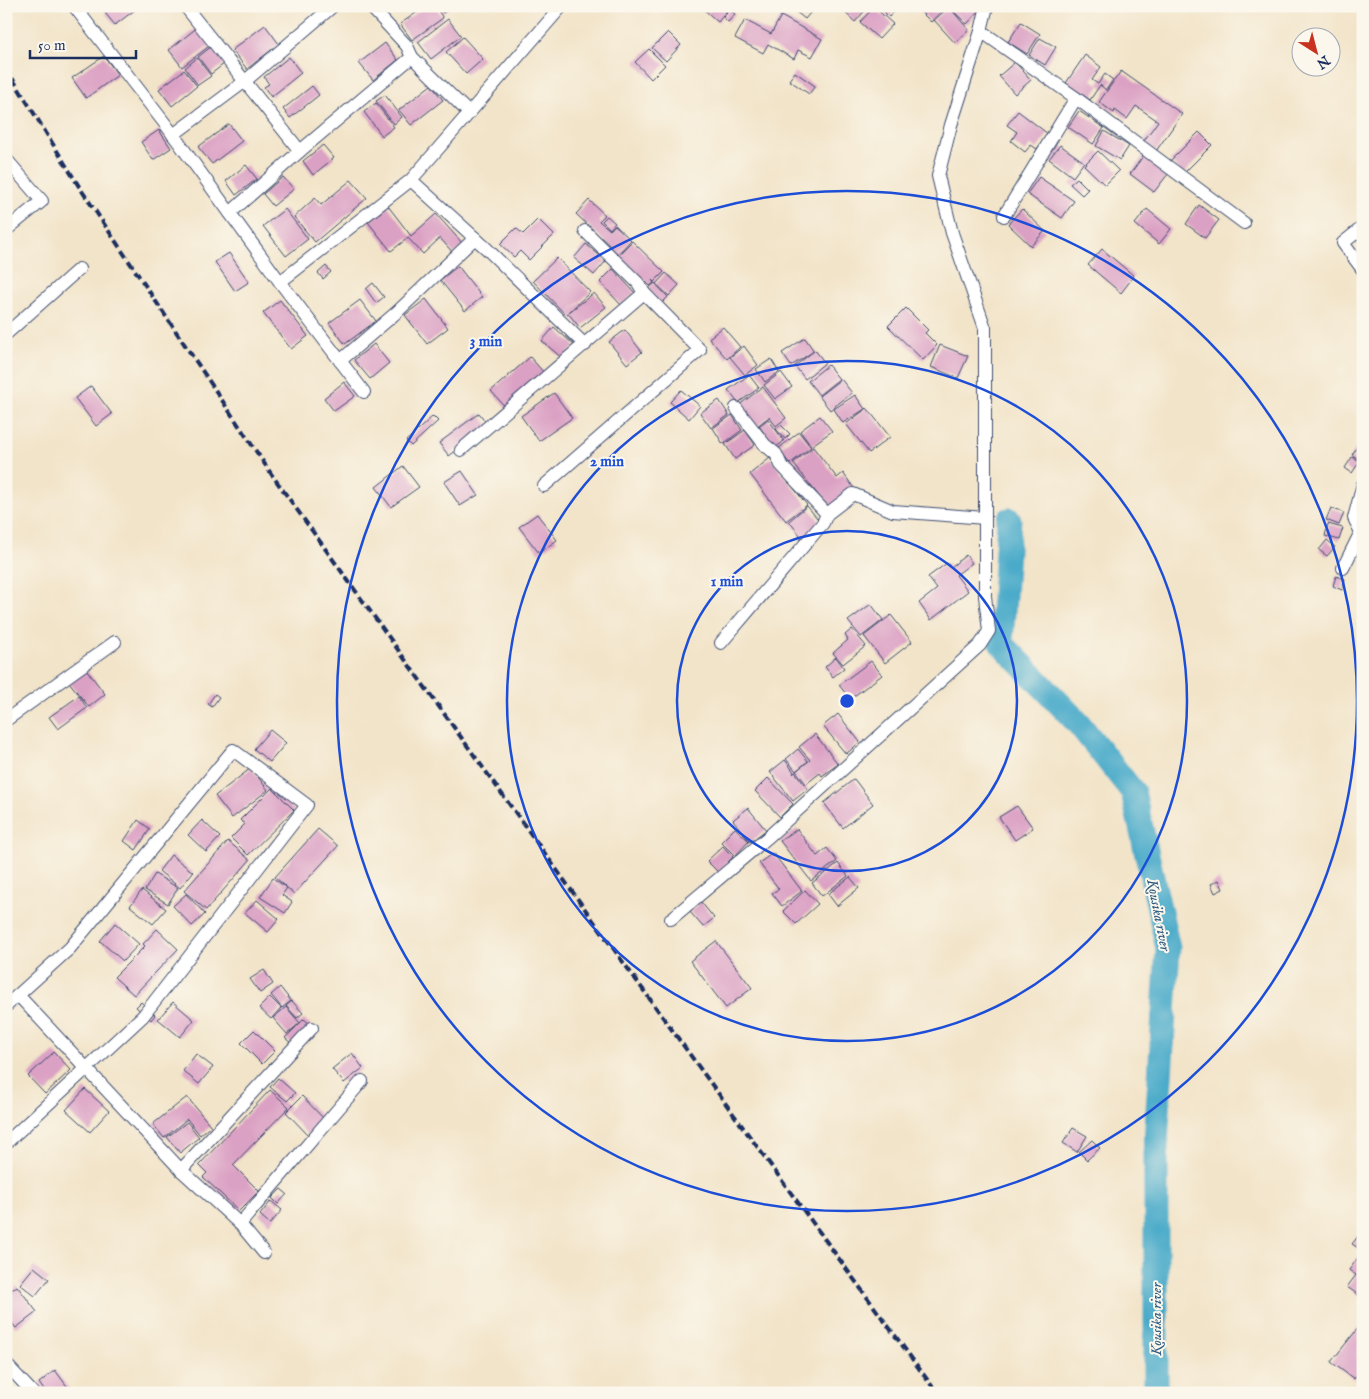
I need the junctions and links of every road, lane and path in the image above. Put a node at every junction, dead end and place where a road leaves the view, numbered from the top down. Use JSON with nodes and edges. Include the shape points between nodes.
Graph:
{"nodes":[{"id":1,"x":74,"y":6,"type":"edge"},
{"id":2,"x":185,"y":6,"type":"edge"},
{"id":3,"x":333,"y":6,"type":"edge"},
{"id":4,"x":370,"y":6,"type":"edge"},
{"id":5,"x":562,"y":6,"type":"edge"},
{"id":6,"x":986,"y":6,"type":"edge"},
{"id":7,"x":981,"y":30,"type":"junction"},
{"id":8,"x":412,"y":57,"type":"junction"},
{"id":9,"x":244,"y":82,"type":"junction"},
{"id":10,"x":1076,"y":98,"type":"junction"},
{"id":11,"x":469,"y":113,"type":"junction"},
{"id":12,"x":173,"y":135,"type":"junction"},
{"id":13,"x":300,"y":150,"type":"junction"},
{"id":14,"x":6,"y":159,"type":"edge"},
{"id":15,"x":411,"y":180,"type":"junction"},
{"id":16,"x":230,"y":213,"type":"junction"},
{"id":17,"x":1004,"y":216,"type":"dead end"},
{"id":18,"x":1244,"y":223,"type":"dead end"},
{"id":19,"x":1363,"y":227,"type":"edge"},
{"id":20,"x":6,"y":230,"type":"edge"},
{"id":21,"x":585,"y":231,"type":"dead end"},
{"id":22,"x":475,"y":238,"type":"junction"},
{"id":23,"x":79,"y":270,"type":"dead end"},
{"id":24,"x":1363,"y":270,"type":"edge"},
{"id":25,"x":280,"y":282,"type":"junction"},
{"id":26,"x":644,"y":293,"type":"junction"},
{"id":27,"x":6,"y":334,"type":"edge"},
{"id":28,"x":584,"y":345,"type":"junction"},
{"id":29,"x":340,"y":361,"type":"junction"},
{"id":30,"x":364,"y":392,"type":"dead end"},
{"id":31,"x":736,"y":408,"type":"dead end"},
{"id":32,"x":461,"y":450,"type":"dead end"},
{"id":33,"x":1363,"y":484,"type":"edge"},
{"id":34,"x":544,"y":486,"type":"dead end"},
{"id":35,"x":828,"y":514,"type":"junction"},
{"id":36,"x":985,"y":518,"type":"junction"},
{"id":37,"x":1362,"y":532,"type":"edge"},
{"id":38,"x":1343,"y":568,"type":"dead end"},
{"id":39,"x":115,"y":642,"type":"dead end"},
{"id":40,"x":721,"y":644,"type":"dead end"},
{"id":41,"x":6,"y":720,"type":"edge"},
{"id":42,"x":671,"y":920,"type":"dead end"},
{"id":43,"x":18,"y":996,"type":"junction"},
{"id":44,"x":6,"y":1006,"type":"edge"},
{"id":45,"x":312,"y":1028,"type":"dead end"},
{"id":46,"x":86,"y":1070,"type":"junction"},
{"id":47,"x":362,"y":1082,"type":"dead end"},
{"id":48,"x":6,"y":1144,"type":"edge"},
{"id":49,"x":180,"y":1170,"type":"junction"},
{"id":50,"x":240,"y":1224,"type":"junction"},
{"id":51,"x":264,"y":1253,"type":"dead end"},
{"id":52,"x":6,"y":1364,"type":"edge"},
{"id":53,"x":32,"y":1393,"type":"edge"}],
"edges":[{"from":1,"to":12,"type":"street"},
{"from":2,"to":9,"type":"street"},
{"from":3,"to":9,"type":"street"},
{"from":4,"to":8,"type":"street","via":[[407,46]]},
{"from":5,"to":11,"type":"street"},
{"from":6,"to":7,"type":"street"},
{"from":7,"to":10,"type":"street"},
{"from":7,"to":36,"type":"street","via":[[938,176],[952,233],[985,328]]},
{"from":8,"to":11,"type":"street"},
{"from":8,"to":13,"type":"street"},
{"from":9,"to":12,"type":"street"},
{"from":9,"to":13,"type":"street"},
{"from":10,"to":17,"type":"street"},
{"from":10,"to":18,"type":"street"},
{"from":11,"to":15,"type":"street"},
{"from":12,"to":16,"type":"street"},
{"from":13,"to":16,"type":"street"},
{"from":14,"to":20,"type":"street","via":[[42,201]]},
{"from":15,"to":22,"type":"street"},
{"from":15,"to":25,"type":"street"},
{"from":16,"to":25,"type":"street"},
{"from":19,"to":24,"type":"street","via":[[1343,243]]},
{"from":21,"to":26,"type":"street","via":[[638,283]]},
{"from":22,"to":28,"type":"street"},
{"from":22,"to":29,"type":"street"},
{"from":23,"to":27,"type":"street"},
{"from":25,"to":29,"type":"street"},
{"from":26,"to":28,"type":"street"},
{"from":26,"to":34,"type":"street","via":[[700,350]]},
{"from":28,"to":32,"type":"street"},
{"from":29,"to":30,"type":"street"},
{"from":31,"to":35,"type":"street","via":[[776,454],[781,466]]},
{"from":33,"to":37,"type":"street","via":[[1354,518]]},
{"from":35,"to":36,"type":"street","via":[[853,494],[893,511]]},
{"from":35,"to":40,"type":"street"},
{"from":36,"to":42,"type":"street","via":[[985,596],[989,631],[980,645],[767,838]]},
{"from":37,"to":38,"type":"street"},
{"from":39,"to":41,"type":"street"},
{"from":43,"to":44,"type":"street"},
{"from":43,"to":46,"type":"street"},
{"from":43,"to":46,"type":"street","via":[[70,948],[233,750],[307,806],[143,1016]]},
{"from":45,"to":49,"type":"street"},
{"from":46,"to":48,"type":"street"},
{"from":46,"to":49,"type":"street"},
{"from":47,"to":50,"type":"street"},
{"from":49,"to":50,"type":"street"},
{"from":50,"to":51,"type":"street"},
{"from":52,"to":53,"type":"street"}]}
